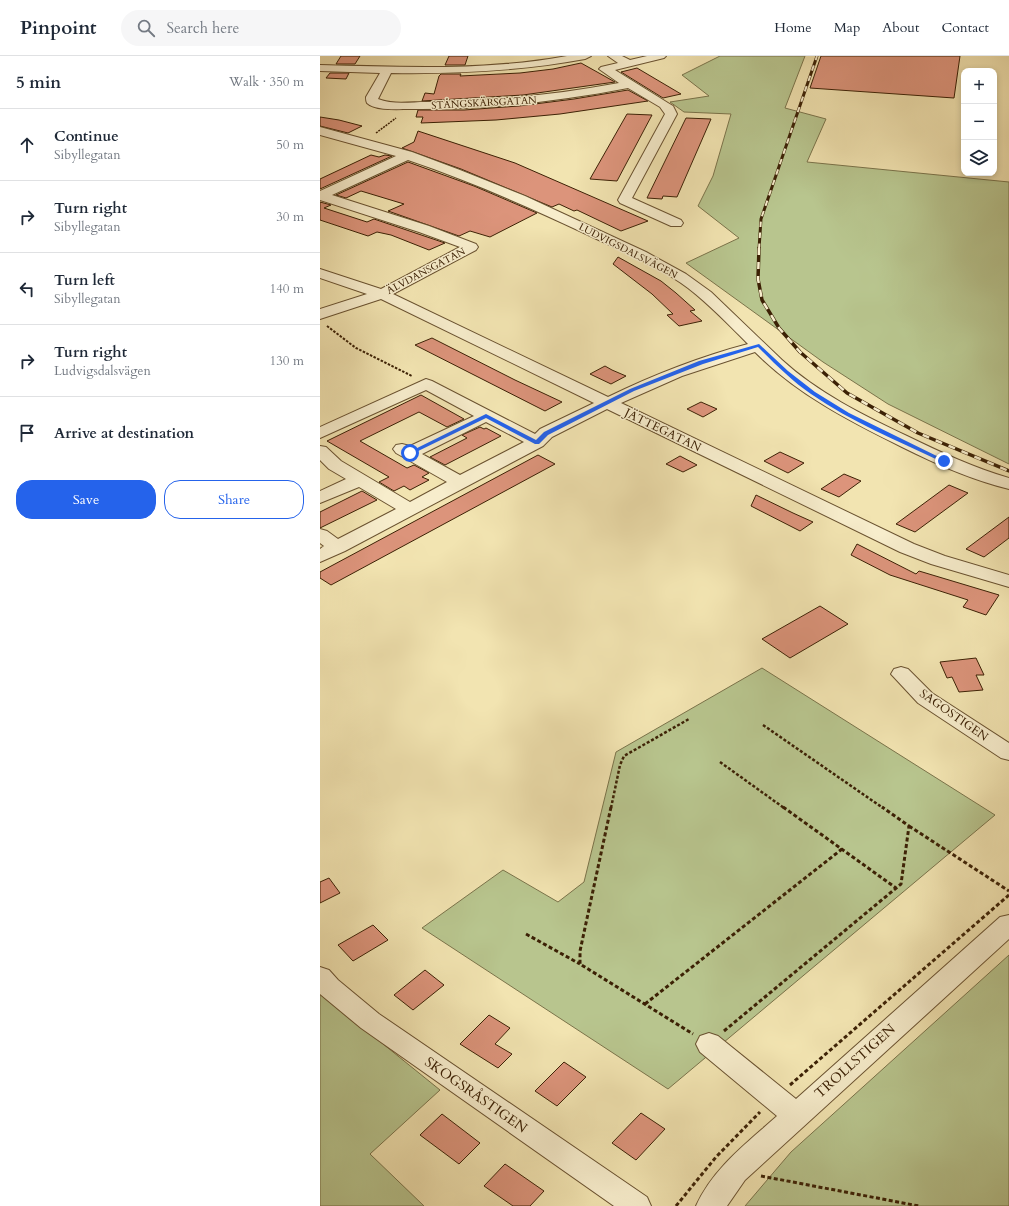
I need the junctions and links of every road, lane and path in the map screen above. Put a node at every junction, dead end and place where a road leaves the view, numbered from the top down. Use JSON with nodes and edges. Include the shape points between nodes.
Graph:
{"nodes":[{"id":1,"x":377,"y":56,"type":"edge"},
{"id":2,"x":585,"y":56,"type":"edge"},
{"id":3,"x":614,"y":56,"type":"edge"},
{"id":4,"x":660,"y":56,"type":"edge"},
{"id":5,"x":628,"y":64,"type":"junction"},
{"id":6,"x":320,"y":68,"type":"edge"},
{"id":7,"x":370,"y":69,"type":"junction"},
{"id":8,"x":387,"y":70,"type":"junction"},
{"id":9,"x":630,"y":84,"type":"junction"},
{"id":10,"x":412,"y":106,"type":"junction"},
{"id":11,"x":320,"y":131,"type":"edge"},
{"id":12,"x":363,"y":143,"type":"junction"},
{"id":13,"x":408,"y":155,"type":"junction"},
{"id":14,"x":320,"y":196,"type":"edge"},
{"id":15,"x":676,"y":224,"type":"dead end"},
{"id":16,"x":320,"y":273,"type":"edge"},
{"id":17,"x":382,"y":294,"type":"junction"},
{"id":18,"x":323,"y":320,"type":"edge"},
{"id":19,"x":759,"y":346,"type":"junction"},
{"id":20,"x":426,"y":384,"type":"junction"},
{"id":21,"x":607,"y":402,"type":"junction"},
{"id":22,"x":486,"y":416,"type":"junction"},
{"id":23,"x":320,"y":433,"type":"edge"},
{"id":24,"x":537,"y":442,"type":"junction"},
{"id":25,"x":320,"y":451,"type":"edge"},
{"id":26,"x":358,"y":480,"type":"junction"},
{"id":27,"x":461,"y":483,"type":"junction"},
{"id":28,"x":1009,"y":484,"type":"edge"},
{"id":29,"x":320,"y":498,"type":"edge"},
{"id":30,"x":410,"y":509,"type":"junction"},
{"id":31,"x":320,"y":535,"type":"edge"},
{"id":32,"x":338,"y":547,"type":"junction"},
{"id":33,"x":320,"y":556,"type":"edge"},
{"id":34,"x":1009,"y":580,"type":"edge"},
{"id":35,"x":901,"y":674,"type":"dead end"},
{"id":36,"x":689,"y":719,"type":"dead end"},
{"id":37,"x":763,"y":726,"type":"dead end"},
{"id":38,"x":1009,"y":753,"type":"edge"},
{"id":39,"x":720,"y":762,"type":"dead end"},
{"id":40,"x":909,"y":826,"type":"junction"},
{"id":41,"x":842,"y":849,"type":"junction"},
{"id":42,"x":896,"y":888,"type":"junction"},
{"id":43,"x":1009,"y":891,"type":"edge"},
{"id":44,"x":1009,"y":895,"type":"edge"},
{"id":45,"x":1009,"y":924,"type":"edge"},
{"id":46,"x":526,"y":934,"type":"dead end"},
{"id":47,"x":580,"y":964,"type":"junction"},
{"id":48,"x":320,"y":977,"type":"edge"},
{"id":49,"x":645,"y":1004,"type":"junction"},
{"id":50,"x":709,"y":1044,"type":"junction"},
{"id":51,"x":774,"y":1098,"type":"junction"},
{"id":52,"x":795,"y":1115,"type":"junction"},
{"id":53,"x":735,"y":1171,"type":"junction"},
{"id":54,"x":637,"y":1206,"type":"edge"},
{"id":55,"x":676,"y":1206,"type":"edge"},
{"id":56,"x":710,"y":1206,"type":"edge"},
{"id":57,"x":919,"y":1206,"type":"edge"}],
"edges":[{"from":1,"to":7,"type":"street"},
{"from":2,"to":8,"type":"street","via":[[492,69]]},
{"from":3,"to":5,"type":"street"},
{"from":4,"to":5,"type":"street"},
{"from":5,"to":9,"type":"street","via":[[605,69]]},
{"from":6,"to":7,"type":"street"},
{"from":7,"to":8,"type":"street"},
{"from":8,"to":10,"type":"street","name":"STÅNGSKÄRSGATAN","via":[[372,101],[382,105]]},
{"from":9,"to":10,"type":"street","name":"STÅNGSKÄRSGATAN","via":[[587,93],[525,101]]},
{"from":9,"to":15,"type":"street","via":[[664,105],[671,114],[625,200]]},
{"from":10,"to":12,"type":"path"},
{"from":11,"to":12,"type":"street","name":"LUDVIGSDALSVÄGEN"},
{"from":12,"to":13,"type":"street","name":"LUDVIGSDALSVÄGEN"},
{"from":13,"to":14,"type":"street"},
{"from":13,"to":19,"type":"street","name":"LUDVIGSDALSVÄGEN","via":[[530,202],[668,269],[710,298]]},
{"from":14,"to":17,"type":"street","name":"ÄLVDANSGATAN","via":[[424,229],[471,247]]},
{"from":16,"to":17,"type":"street","name":"JÄTTEGATAN"},
{"from":17,"to":18,"type":"street","name":"ÄLVDANSGATAN"},
{"from":17,"to":21,"type":"street","name":"JÄTTEGATAN"},
{"from":18,"to":20,"type":"path","via":[[356,348]]},
{"from":19,"to":21,"type":"street","via":[[701,362]]},
{"from":19,"to":28,"type":"street","name":"LUDVIGSDALSVÄGEN","via":[[813,393],[847,414],[944,461]]},
{"from":20,"to":22,"type":"street"},
{"from":20,"to":23,"type":"street"},
{"from":21,"to":24,"type":"street","via":[[546,433]]},
{"from":21,"to":34,"type":"street","name":"JÄTTEGATAN","via":[[907,548],[938,560]]},
{"from":22,"to":24,"type":"street"},
{"from":22,"to":27,"type":"street","via":[[405,450]]},
{"from":24,"to":27,"type":"street"},
{"from":25,"to":26,"type":"street","via":[[335,465]]},
{"from":26,"to":29,"type":"street"},
{"from":26,"to":30,"type":"street"},
{"from":27,"to":30,"type":"street"},
{"from":30,"to":32,"type":"street"},
{"from":31,"to":32,"type":"street"},
{"from":32,"to":33,"type":"street"},
{"from":35,"to":38,"type":"street","name":"SAGOSTIGEN","via":[[925,698]]},
{"from":36,"to":47,"type":"path","via":[[624,756],[580,951]]},
{"from":37,"to":40,"type":"path"},
{"from":39,"to":41,"type":"path"},
{"from":40,"to":42,"type":"path","via":[[901,884]]},
{"from":40,"to":43,"type":"path"},
{"from":41,"to":42,"type":"path"},
{"from":41,"to":49,"type":"path"},
{"from":42,"to":50,"type":"path"},
{"from":44,"to":51,"type":"path"},
{"from":45,"to":52,"type":"street","name":"TROLLSTIGEN"},
{"from":46,"to":47,"type":"path"},
{"from":47,"to":49,"type":"path"},
{"from":48,"to":54,"type":"street","name":"SKOGSRÅSTIGEN","via":[[370,1021]]},
{"from":49,"to":50,"type":"path"},
{"from":50,"to":51,"type":"street"},
{"from":51,"to":52,"type":"street"},
{"from":51,"to":55,"type":"path","via":[[737,1133]]},
{"from":52,"to":53,"type":"street","name":"TROLLSTIGEN"},
{"from":53,"to":56,"type":"street","name":"TROLLSTIGEN"},
{"from":53,"to":57,"type":"path"}]}
